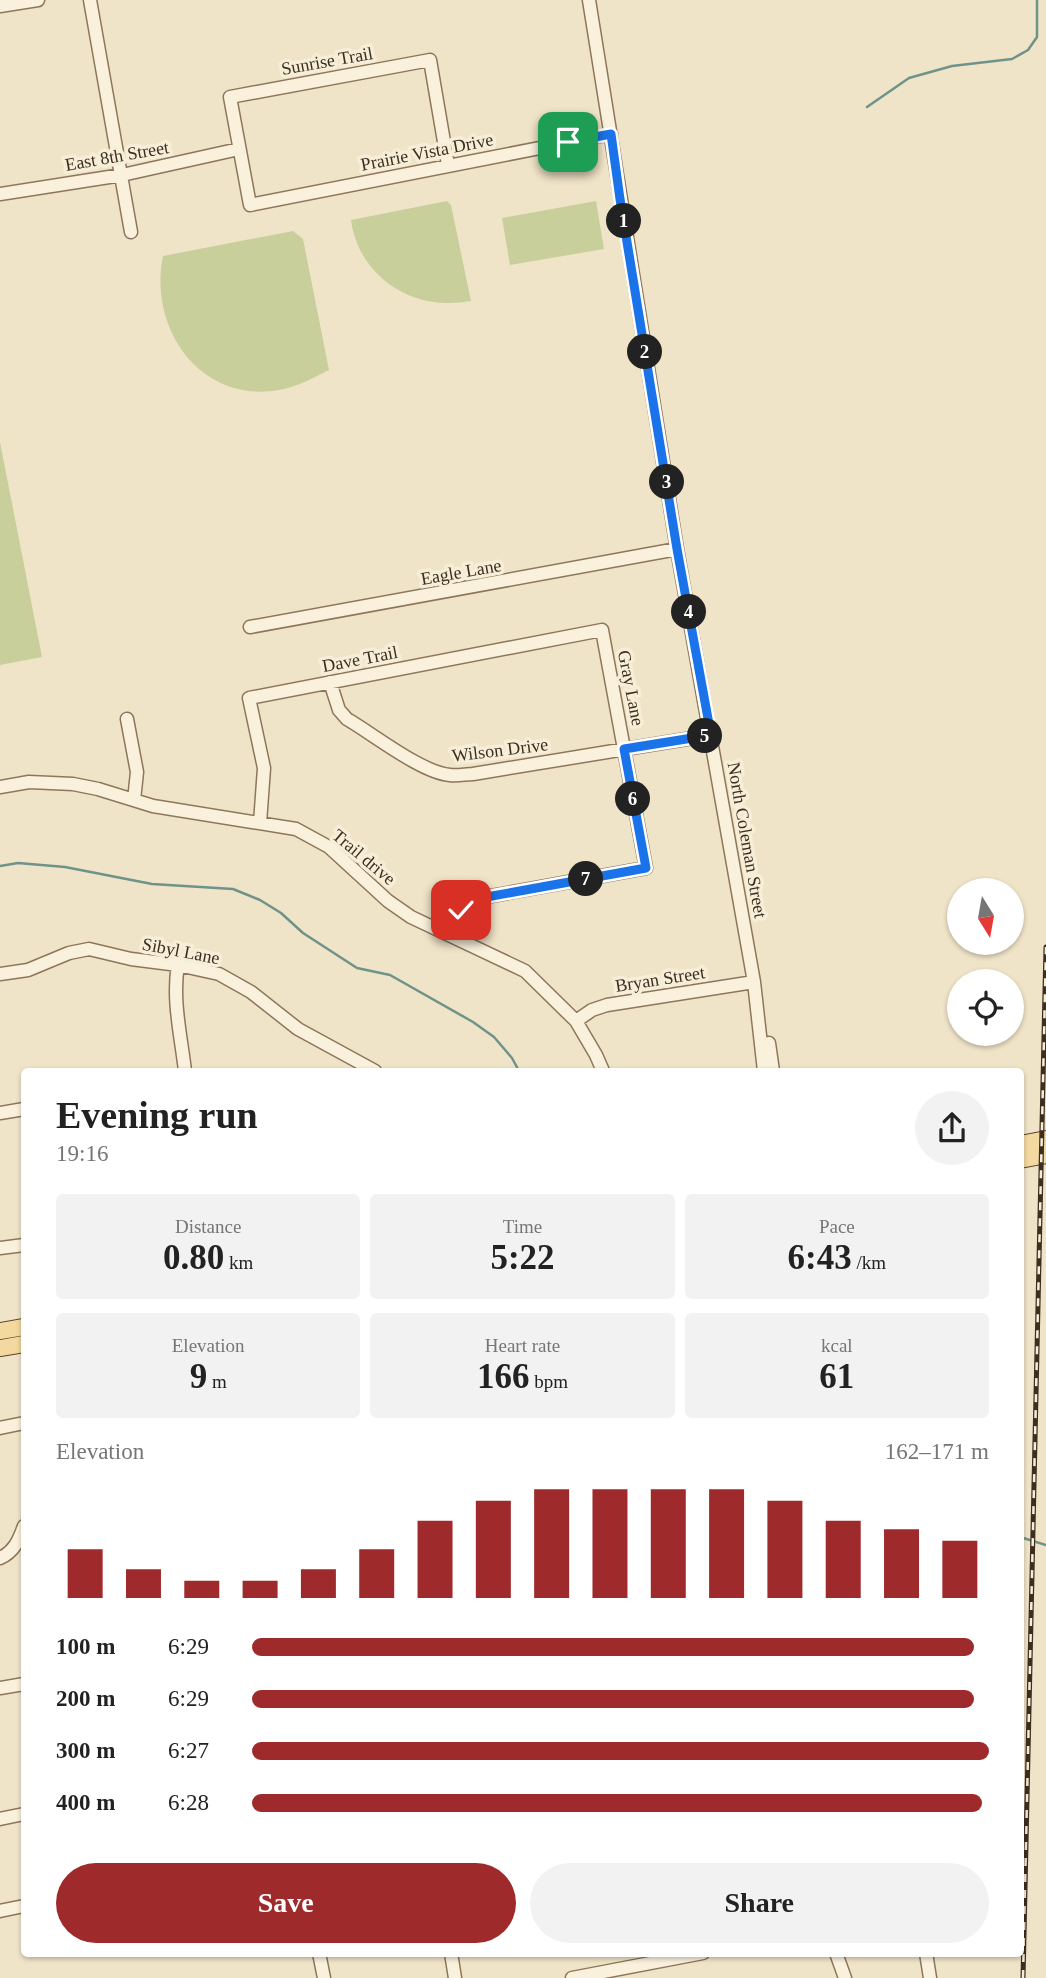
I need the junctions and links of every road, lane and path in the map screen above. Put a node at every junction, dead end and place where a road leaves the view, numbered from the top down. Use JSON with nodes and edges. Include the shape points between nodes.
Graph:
{"nodes":[{"id":1,"x":38,"y":0,"type":"edge"},
{"id":2,"x":90,"y":0,"type":"edge"},
{"id":3,"x":589,"y":0,"type":"edge"},
{"id":4,"x":0,"y":6,"type":"edge"},
{"id":5,"x":611,"y":134,"type":"junction"},
{"id":6,"x":239,"y":149,"type":"junction"},
{"id":7,"x":448,"y":165,"type":"junction"},
{"id":8,"x":122,"y":175,"type":"junction"},
{"id":9,"x":0,"y":194,"type":"edge"},
{"id":10,"x":131,"y":232,"type":"dead end"},
{"id":11,"x":677,"y":549,"type":"junction"},
{"id":12,"x":250,"y":628,"type":"dead end"},
{"id":13,"x":602,"y":630,"type":"joint"},
{"id":14,"x":330,"y":682,"type":"junction"},
{"id":15,"x":127,"y":719,"type":"dead end"},
{"id":16,"x":711,"y":735,"type":"junction"},
{"id":17,"x":624,"y":749,"type":"junction"},
{"id":18,"x":0,"y":788,"type":"edge"},
{"id":19,"x":134,"y":800,"type":"junction"},
{"id":20,"x":260,"y":823,"type":"junction"},
{"id":21,"x":449,"y":933,"type":"junction"},
{"id":22,"x":178,"y":965,"type":"junction"},
{"id":23,"x":0,"y":974,"type":"edge"},
{"id":24,"x":754,"y":982,"type":"junction"},
{"id":25,"x":576,"y":1021,"type":"junction"},
{"id":26,"x":186,"y":1068,"type":"edge"},
{"id":27,"x":369,"y":1068,"type":"edge"},
{"id":28,"x":602,"y":1068,"type":"edge"},
{"id":29,"x":764,"y":1068,"type":"edge"},
{"id":30,"x":773,"y":1068,"type":"edge"},
{"id":31,"x":21,"y":1110,"type":"edge"},
{"id":32,"x":0,"y":1113,"type":"edge"},
{"id":33,"x":1046,"y":1139,"type":"edge"},
{"id":34,"x":1024,"y":1143,"type":"edge"},
{"id":35,"x":1046,"y":1155,"type":"edge"},
{"id":36,"x":1024,"y":1159,"type":"edge"},
{"id":37,"x":21,"y":1245,"type":"edge"},
{"id":38,"x":0,"y":1248,"type":"edge"},
{"id":39,"x":21,"y":1328,"type":"edge"},
{"id":40,"x":0,"y":1331,"type":"edge"},
{"id":41,"x":21,"y":1344,"type":"edge"},
{"id":42,"x":0,"y":1348,"type":"edge"},
{"id":43,"x":21,"y":1424,"type":"edge"},
{"id":44,"x":0,"y":1428,"type":"edge"},
{"id":45,"x":21,"y":1534,"type":"edge"},
{"id":46,"x":4,"y":1556,"type":"edge"},
{"id":47,"x":21,"y":1684,"type":"edge"},
{"id":48,"x":0,"y":1688,"type":"edge"},
{"id":49,"x":21,"y":1815,"type":"edge"},
{"id":50,"x":0,"y":1819,"type":"edge"},
{"id":51,"x":21,"y":1907,"type":"edge"},
{"id":52,"x":0,"y":1911,"type":"edge"},
{"id":53,"x":320,"y":1957,"type":"edge"},
{"id":54,"x":452,"y":1957,"type":"edge"},
{"id":55,"x":682,"y":1957,"type":"edge"},
{"id":56,"x":837,"y":1957,"type":"edge"},
{"id":57,"x":927,"y":1957,"type":"edge"},
{"id":58,"x":324,"y":1978,"type":"edge"},
{"id":59,"x":455,"y":1978,"type":"edge"},
{"id":60,"x":572,"y":1978,"type":"edge"},
{"id":61,"x":845,"y":1978,"type":"edge"},
{"id":62,"x":930,"y":1978,"type":"edge"}],
"edges":[{"from":1,"to":4,"type":"street"},
{"from":2,"to":8,"type":"street"},
{"from":3,"to":5,"type":"street","name":"North Coleman Street"},
{"from":5,"to":7,"type":"street","name":"Prairie Vista Drive"},
{"from":5,"to":11,"type":"street","name":"North Coleman Street"},
{"from":6,"to":7,"type":"street","name":"Prairie Vista Drive","via":[[250,205]]},
{"from":6,"to":7,"type":"street","name":"Sunrise Trail","via":[[230,97],[430,60]]},
{"from":6,"to":8,"type":"street","name":"East 8th Street"},
{"from":8,"to":9,"type":"street","name":"East 8th Street"},
{"from":8,"to":10,"type":"street"},
{"from":11,"to":12,"type":"street","name":"Eagle Lane"},
{"from":11,"to":16,"type":"street","name":"North Coleman Street"},
{"from":13,"to":14,"type":"street","name":"Dave Trail"},
{"from":13,"to":17,"type":"street","name":"Gray Lane"},
{"from":14,"to":17,"type":"street","name":"Wilson Drive","via":[[339,710],[347,719],[419,764],[450,775]]},
{"from":14,"to":20,"type":"street","name":"Dave Trail","via":[[249,698],[264,768]]},
{"from":15,"to":19,"type":"street","via":[[137,772]]},
{"from":16,"to":17,"type":"street","name":"Wilson Drive"},
{"from":16,"to":24,"type":"street","name":"North Coleman Street"},
{"from":17,"to":21,"type":"street","name":"Gray Lane","via":[[646,868],[481,898],[461,910]]},
{"from":18,"to":19,"type":"street","name":"Trail drive","via":[[29,782],[73,784]]},
{"from":19,"to":20,"type":"street","name":"Trail drive"},
{"from":20,"to":21,"type":"street","name":"Trail drive","via":[[296,829],[329,847],[388,901]]},
{"from":21,"to":25,"type":"street","name":"Trail drive","via":[[524,971]]},
{"from":22,"to":23,"type":"street","name":"Sibyl Lane","via":[[89,949]]},
{"from":22,"to":26,"type":"street","via":[[176,1000]]},
{"from":22,"to":27,"type":"street","name":"Sibyl Lane","via":[[236,982],[298,1029]]},
{"from":24,"to":25,"type":"street","name":"Bryan Street","via":[[607,1005]]},
{"from":24,"to":29,"type":"street","name":"North Coleman Street"},
{"from":24,"to":30,"type":"street","name":"North Coleman Street"},
{"from":25,"to":28,"type":"street","name":"Trail drive"},
{"from":31,"to":32,"type":"street"},
{"from":33,"to":34,"type":"main road"},
{"from":35,"to":36,"type":"main road"},
{"from":37,"to":38,"type":"street"},
{"from":39,"to":40,"type":"main road"},
{"from":41,"to":42,"type":"main road"},
{"from":43,"to":44,"type":"street"},
{"from":45,"to":46,"type":"street","via":[[16,1546]]},
{"from":47,"to":48,"type":"street"},
{"from":49,"to":50,"type":"street"},
{"from":51,"to":52,"type":"street"},
{"from":53,"to":58,"type":"street"},
{"from":54,"to":59,"type":"street"},
{"from":55,"to":60,"type":"street"},
{"from":56,"to":61,"type":"street"},
{"from":57,"to":62,"type":"street"}]}
